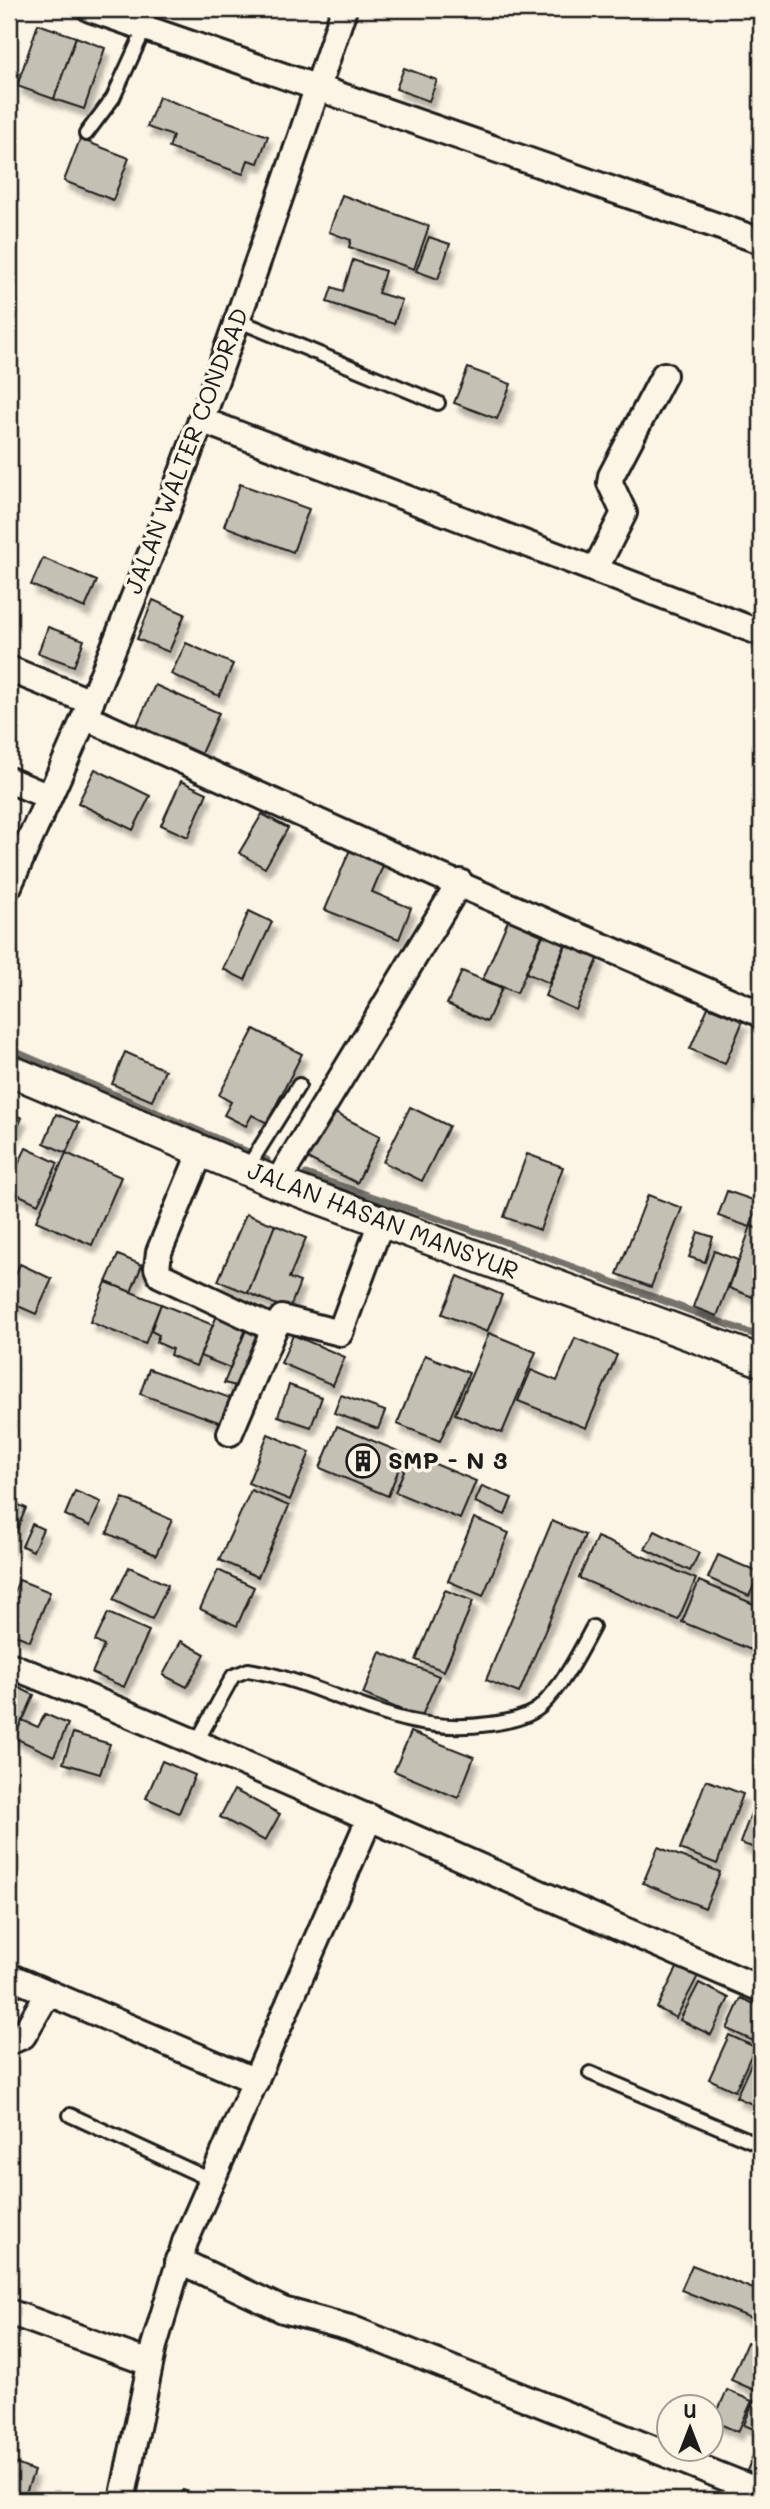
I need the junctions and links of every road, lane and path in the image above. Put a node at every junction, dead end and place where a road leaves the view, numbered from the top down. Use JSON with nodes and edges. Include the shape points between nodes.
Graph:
{"nodes":[{"id":1,"x":90,"y":9,"type":"edge"},
{"id":2,"x":344,"y":9,"type":"edge"},
{"id":3,"x":145,"y":28,"type":"junction"},
{"id":4,"x":318,"y":87,"type":"junction"},
{"id":5,"x":86,"y":134,"type":"dead end"},
{"id":6,"x":761,"y":241,"type":"edge"},
{"id":7,"x":237,"y":320,"type":"junction"},
{"id":8,"x":664,"y":375,"type":"dead end"},
{"id":9,"x":438,"y":404,"type":"dead end"},
{"id":10,"x":201,"y":420,"type":"junction"},
{"id":11,"x":595,"y":569,"type":"junction"},
{"id":12,"x":761,"y":633,"type":"edge"},
{"id":13,"x":9,"y":669,"type":"edge"},
{"id":14,"x":88,"y":709,"type":"junction"},
{"id":15,"x":9,"y":780,"type":"edge"},
{"id":16,"x":49,"y":797,"type":"junction"},
{"id":17,"x":460,"y":882,"type":"junction"},
{"id":18,"x":9,"y":886,"type":"edge"},
{"id":19,"x":761,"y":1014,"type":"edge"},
{"id":20,"x":9,"y":1070,"type":"edge"},
{"id":21,"x":299,"y":1085,"type":"dead end"},
{"id":22,"x":201,"y":1151,"type":"junction"},
{"id":23,"x":246,"y":1170,"type":"junction"},
{"id":24,"x":277,"y":1183,"type":"junction"},
{"id":25,"x":382,"y":1222,"type":"junction"},
{"id":26,"x":274,"y":1328,"type":"junction"},
{"id":27,"x":761,"y":1361,"type":"edge"},
{"id":28,"x":230,"y":1433,"type":"dead end"},
{"id":29,"x":593,"y":1628,"type":"dead end"},
{"id":30,"x":9,"y":1665,"type":"edge"},
{"id":31,"x":196,"y":1743,"type":"junction"},
{"id":32,"x":370,"y":1817,"type":"junction"},
{"id":33,"x":9,"y":1976,"type":"edge"},
{"id":34,"x":761,"y":1989,"type":"edge"},
{"id":35,"x":48,"y":1993,"type":"junction"},
{"id":36,"x":9,"y":2042,"type":"edge"},
{"id":37,"x":590,"y":2073,"type":"dead end"},
{"id":38,"x":256,"y":2081,"type":"junction"},
{"id":39,"x":71,"y":2115,"type":"dead end"},
{"id":40,"x":761,"y":2145,"type":"edge"},
{"id":41,"x":211,"y":2180,"type":"junction"},
{"id":42,"x":178,"y":2260,"type":"junction"},
{"id":43,"x":9,"y":2312,"type":"edge"},
{"id":44,"x":149,"y":2363,"type":"junction"},
{"id":45,"x":761,"y":2492,"type":"edge"},
{"id":46,"x":122,"y":2500,"type":"edge"}],
"edges":[{"from":1,"to":3,"type":"street"},
{"from":2,"to":4,"type":"street","name":"JALAN WALTER CONDRAD"},
{"from":3,"to":4,"type":"street"},
{"from":3,"to":5,"type":"lane","via":[[113,98]]},
{"from":4,"to":6,"type":"street"},
{"from":4,"to":7,"type":"street","name":"JALAN WALTER CONDRAD"},
{"from":7,"to":9,"type":"lane"},
{"from":7,"to":10,"type":"street","name":"JALAN WALTER CONDRAD"},
{"from":8,"to":11,"type":"street","via":[[611,476],[625,513]]},
{"from":10,"to":11,"type":"street"},
{"from":10,"to":14,"type":"street","name":"JALAN WALTER CONDRAD"},
{"from":11,"to":12,"type":"street"},
{"from":13,"to":14,"type":"street"},
{"from":14,"to":16,"type":"street","name":"JALAN WALTER CONDRAD"},
{"from":14,"to":17,"type":"street","via":[[436,875]]},
{"from":15,"to":16,"type":"street"},
{"from":16,"to":18,"type":"street","name":"JALAN WALTER CONDRAD"},
{"from":17,"to":19,"type":"street"},
{"from":17,"to":24,"type":"street"},
{"from":20,"to":22,"type":"street","name":"JALAN HASAN MANSYUR"},
{"from":21,"to":23,"type":"lane"},
{"from":22,"to":23,"type":"street","name":"JALAN HASAN MANSYUR"},
{"from":22,"to":26,"type":"street","via":[[159,1252],[158,1272]]},
{"from":23,"to":24,"type":"street","name":"JALAN HASAN MANSYUR"},
{"from":24,"to":25,"type":"street","name":"JALAN HASAN MANSYUR"},
{"from":25,"to":26,"type":"street","via":[[340,1333],[282,1318]]},
{"from":25,"to":27,"type":"street","name":"JALAN HASAN MANSYUR"},
{"from":26,"to":28,"type":"street"},
{"from":29,"to":31,"type":"lane","via":[[567,1673],[538,1708],[508,1721],[442,1727],[400,1721],[248,1670],[233,1676]]},
{"from":30,"to":31,"type":"street"},
{"from":31,"to":32,"type":"street"},
{"from":32,"to":34,"type":"street"},
{"from":32,"to":38,"type":"street"},
{"from":33,"to":35,"type":"street"},
{"from":35,"to":36,"type":"street","via":[[23,2036]]},
{"from":35,"to":38,"type":"street"},
{"from":37,"to":40,"type":"lane"},
{"from":38,"to":41,"type":"street"},
{"from":39,"to":41,"type":"lane"},
{"from":41,"to":42,"type":"street"},
{"from":42,"to":44,"type":"street"},
{"from":42,"to":45,"type":"street","via":[[283,2310],[350,2328]]},
{"from":43,"to":44,"type":"street"},
{"from":44,"to":46,"type":"street"}]}
